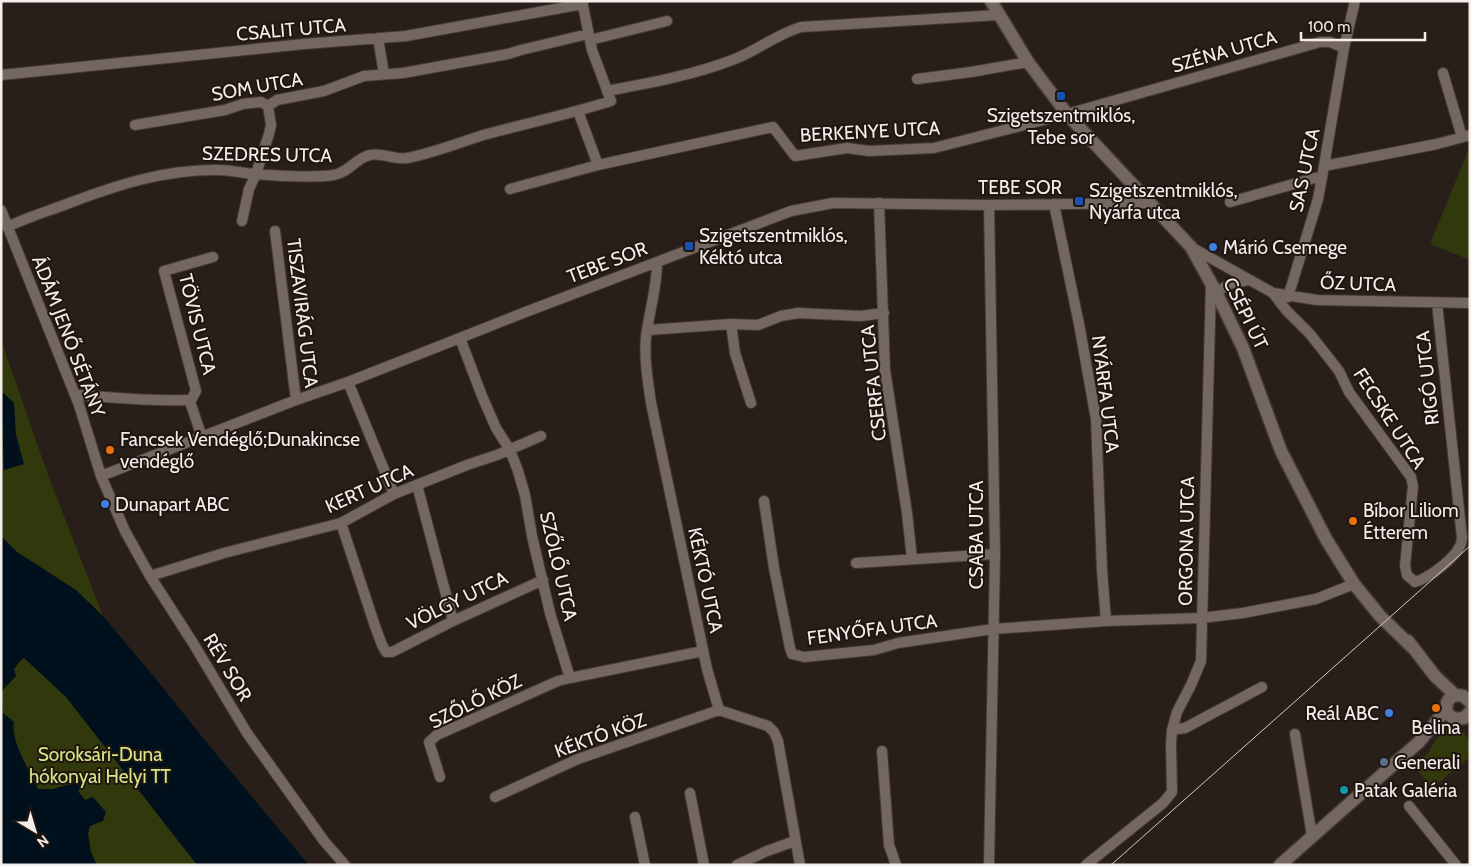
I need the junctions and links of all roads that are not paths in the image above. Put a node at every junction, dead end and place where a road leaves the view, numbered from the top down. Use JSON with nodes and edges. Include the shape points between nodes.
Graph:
{"nodes":[{"id":1,"x":992,"y":1,"type":"edge"},
{"id":2,"x":1355,"y":1,"type":"edge"},
{"id":3,"x":582,"y":3,"type":"edge"},
{"id":4,"x":999,"y":15,"type":"junction"},
{"id":5,"x":667,"y":21,"type":"dead end"},
{"id":6,"x":589,"y":37,"type":"junction"},
{"id":7,"x":378,"y":38,"type":"junction"},
{"id":8,"x":1344,"y":48,"type":"junction"},
{"id":9,"x":1028,"y":62,"type":"junction"},
{"id":10,"x":1443,"y":73,"type":"dead end"},
{"id":11,"x":384,"y":74,"type":"junction"},
{"id":12,"x":1,"y":75,"type":"edge"},
{"id":13,"x":917,"y":79,"type":"dead end"},
{"id":14,"x":609,"y":96,"type":"junction"},
{"id":15,"x":268,"y":106,"type":"junction"},
{"id":16,"x":578,"y":112,"type":"junction"},
{"id":17,"x":1067,"y":114,"type":"junction"},
{"id":18,"x":135,"y":125,"type":"dead end"},
{"id":19,"x":1466,"y":136,"type":"edge"},
{"id":20,"x":598,"y":165,"type":"junction"},
{"id":21,"x":1323,"y":171,"type":"junction"},
{"id":22,"x":256,"y":174,"type":"junction"},
{"id":23,"x":510,"y":188,"type":"dead end"},
{"id":24,"x":879,"y":202,"type":"junction"},
{"id":25,"x":1230,"y":202,"type":"dead end"},
{"id":26,"x":1149,"y":203,"type":"junction"},
{"id":27,"x":1054,"y":204,"type":"junction"},
{"id":28,"x":989,"y":205,"type":"junction"},
{"id":29,"x":1,"y":210,"type":"edge"},
{"id":30,"x":242,"y":221,"type":"dead end"},
{"id":31,"x":8,"y":227,"type":"junction"},
{"id":32,"x":275,"y":231,"type":"dead end"},
{"id":33,"x":1191,"y":247,"type":"junction"},
{"id":34,"x":213,"y":257,"type":"dead end"},
{"id":35,"x":657,"y":263,"type":"junction"},
{"id":36,"x":1249,"y":280,"type":"junction"},
{"id":37,"x":1214,"y":288,"type":"junction"},
{"id":38,"x":1273,"y":293,"type":"junction"},
{"id":39,"x":1288,"y":297,"type":"junction"},
{"id":40,"x":1437,"y":303,"type":"junction"},
{"id":41,"x":1470,"y":303,"type":"edge"},
{"id":42,"x":884,"y":313,"type":"junction"},
{"id":43,"x":731,"y":324,"type":"junction"},
{"id":44,"x":648,"y":330,"type":"junction"},
{"id":45,"x":460,"y":338,"type":"junction"},
{"id":46,"x":348,"y":382,"type":"junction"},
{"id":47,"x":75,"y":395,"type":"junction"},
{"id":48,"x":296,"y":400,"type":"junction"},
{"id":49,"x":190,"y":402,"type":"junction"},
{"id":50,"x":750,"y":403,"type":"dead end"},
{"id":51,"x":542,"y":436,"type":"dead end"},
{"id":52,"x":202,"y":437,"type":"junction"},
{"id":53,"x":510,"y":450,"type":"junction"},
{"id":54,"x":101,"y":476,"type":"junction"},
{"id":55,"x":417,"y":486,"type":"junction"},
{"id":56,"x":394,"y":494,"type":"junction"},
{"id":57,"x":764,"y":501,"type":"dead end"},
{"id":58,"x":342,"y":523,"type":"junction"},
{"id":59,"x":1466,"y":534,"type":"edge"},
{"id":60,"x":994,"y":554,"type":"junction"},
{"id":61,"x":912,"y":559,"type":"junction"},
{"id":62,"x":856,"y":563,"type":"dead end"},
{"id":63,"x":150,"y":576,"type":"junction"},
{"id":64,"x":543,"y":580,"type":"junction"},
{"id":65,"x":1354,"y":584,"type":"junction"},
{"id":66,"x":1201,"y":618,"type":"junction"},
{"id":67,"x":453,"y":621,"type":"junction"},
{"id":68,"x":1106,"y":621,"type":"junction"},
{"id":69,"x":993,"y":629,"type":"junction"},
{"id":70,"x":703,"y":651,"type":"junction"},
{"id":71,"x":570,"y":678,"type":"junction"},
{"id":72,"x":1262,"y":687,"type":"dead end"},
{"id":73,"x":1461,"y":707,"type":"edge"},
{"id":74,"x":719,"y":710,"type":"junction"},
{"id":75,"x":1172,"y":730,"type":"junction"},
{"id":76,"x":1295,"y":734,"type":"dead end"},
{"id":77,"x":882,"y":751,"type":"dead end"},
{"id":78,"x":440,"y":777,"type":"dead end"},
{"id":79,"x":690,"y":793,"type":"dead end"},
{"id":80,"x":495,"y":797,"type":"dead end"},
{"id":81,"x":1409,"y":806,"type":"dead end"},
{"id":82,"x":636,"y":816,"type":"dead end"},
{"id":83,"x":1312,"y":836,"type":"junction"},
{"id":84,"x":795,"y":842,"type":"junction"},
{"id":85,"x":345,"y":865,"type":"edge"},
{"id":86,"x":646,"y":865,"type":"edge"},
{"id":87,"x":704,"y":865,"type":"edge"},
{"id":88,"x":737,"y":865,"type":"edge"},
{"id":89,"x":800,"y":865,"type":"edge"},
{"id":90,"x":896,"y":865,"type":"edge"},
{"id":91,"x":989,"y":865,"type":"edge"},
{"id":92,"x":1086,"y":865,"type":"edge"},
{"id":93,"x":1280,"y":865,"type":"edge"},
{"id":94,"x":1456,"y":865,"type":"edge"}],
"edges":[{"from":1,"to":4,"type":"street","name":"CSÉPI ÚT"},
{"from":2,"to":8,"type":"street"},
{"from":3,"to":6,"type":"street"},
{"from":3,"to":7,"type":"street","name":"CSALIT UTCA","via":[[406,36]]},
{"from":4,"to":9,"type":"street","name":"CSÉPI ÚT"},
{"from":4,"to":14,"type":"street","name":"SZEDRES UTCA","via":[[800,27],[735,59]]},
{"from":5,"to":6,"type":"street","name":"SOM UTCA"},
{"from":6,"to":11,"type":"street","name":"SOM UTCA"},
{"from":6,"to":14,"type":"street"},
{"from":7,"to":11,"type":"street"},
{"from":7,"to":12,"type":"street","name":"CSALIT UTCA"},
{"from":8,"to":17,"type":"street","name":"SZÉNA UTCA","via":[[1320,42]]},
{"from":8,"to":21,"type":"street","name":"SAS UTCA"},
{"from":9,"to":13,"type":"street"},
{"from":9,"to":17,"type":"street","name":"CSÉPI ÚT"},
{"from":10,"to":19,"type":"street"},
{"from":11,"to":15,"type":"street","name":"SOM UTCA","via":[[364,76],[324,91],[277,100]]},
{"from":14,"to":16,"type":"street","name":"SZEDRES UTCA"},
{"from":15,"to":18,"type":"street","name":"SOM UTCA","via":[[261,102],[243,104]]},
{"from":15,"to":22,"type":"street","via":[[271,125]]},
{"from":16,"to":20,"type":"street"},
{"from":16,"to":22,"type":"street","name":"SZEDRES UTCA","via":[[405,158],[368,155],[337,175]]},
{"from":17,"to":20,"type":"street","name":"BERKENYE UTCA","via":[[934,148],[869,151],[847,148],[795,156],[773,127]]},
{"from":17,"to":26,"type":"street","name":"CSÉPI ÚT"},
{"from":19,"to":21,"type":"street"},
{"from":20,"to":23,"type":"street","name":"BERKENYE UTCA"},
{"from":21,"to":25,"type":"street"},
{"from":21,"to":39,"type":"street","name":"SAS UTCA","via":[[1318,199]]},
{"from":22,"to":30,"type":"street"},
{"from":22,"to":31,"type":"street","name":"SZEDRES UTCA","via":[[192,170],[151,176],[28,216]]},
{"from":24,"to":28,"type":"street","name":"TEBE SOR"},
{"from":24,"to":35,"type":"street","name":"TEBE SOR","via":[[833,203],[791,211]]},
{"from":24,"to":42,"type":"street","name":"CSERFA UTCA"},
{"from":26,"to":27,"type":"street","name":"TEBE SOR"},
{"from":26,"to":33,"type":"street","name":"CSÉPI ÚT"},
{"from":27,"to":28,"type":"street","name":"TEBE SOR"},
{"from":27,"to":68,"type":"street","name":"NYÁRFA UTCA","via":[[1096,419]]},
{"from":28,"to":60,"type":"street","name":"CSABA UTCA"},
{"from":29,"to":31,"type":"street","name":"ÁDÁM JENŐ SÉTÁNY"},
{"from":31,"to":47,"type":"street","name":"ÁDÁM JENŐ SÉTÁNY"},
{"from":32,"to":48,"type":"street","name":"TISZAVIRÁG UTCA"},
{"from":33,"to":36,"type":"street","name":"ŐZ UTCA"},
{"from":33,"to":37,"type":"street","name":"CSÉPI ÚT"},
{"from":34,"to":49,"type":"street","name":"TÖVIS UTCA","via":[[164,271],[196,391]]},
{"from":35,"to":44,"type":"street","name":"KÉKTÓ UTCA"},
{"from":35,"to":45,"type":"street","name":"TEBE SOR"},
{"from":36,"to":37,"type":"street"},
{"from":36,"to":38,"type":"street","name":"ŐZ UTCA"},
{"from":37,"to":65,"type":"street","name":"CSÉPI ÚT","via":[[1243,348],[1285,458],[1326,539]]},
{"from":37,"to":66,"type":"street","name":"ORGONA UTCA"},
{"from":38,"to":39,"type":"street","name":"ŐZ UTCA"},
{"from":38,"to":59,"type":"street","name":"FECSKE UTCA","via":[[1339,371],[1349,392],[1411,477],[1407,574],[1415,582],[1432,575],[1460,546]]},
{"from":39,"to":40,"type":"street","name":"ŐZ UTCA"},
{"from":40,"to":41,"type":"street","name":"ŐZ UTCA"},
{"from":40,"to":59,"type":"street","name":"RIGÓ UTCA"},
{"from":42,"to":43,"type":"street","via":[[861,316],[798,313],[758,324]]},
{"from":42,"to":61,"type":"street","name":"CSERFA UTCA","via":[[885,370]]},
{"from":43,"to":44,"type":"street"},
{"from":43,"to":50,"type":"street"},
{"from":44,"to":70,"type":"street","name":"KÉKTÓ UTCA","via":[[645,353],[652,404]]},
{"from":45,"to":46,"type":"street","name":"TEBE SOR"},
{"from":45,"to":53,"type":"street","name":"SZŐLŐ UTCA","via":[[496,428]]},
{"from":46,"to":48,"type":"street","name":"TEBE SOR"},
{"from":46,"to":56,"type":"street"},
{"from":47,"to":49,"type":"street","name":"TÖVIS UTCA"},
{"from":47,"to":54,"type":"street","name":"ÁDÁM JENŐ SÉTÁNY"},
{"from":48,"to":52,"type":"street","name":"TEBE SOR"},
{"from":49,"to":52,"type":"street","name":"TÖVIS UTCA"},
{"from":51,"to":53,"type":"street","name":"KERT UTCA"},
{"from":52,"to":54,"type":"street","name":"TEBE SOR"},
{"from":53,"to":55,"type":"street","name":"KERT UTCA"},
{"from":53,"to":64,"type":"street","name":"SZŐLŐ UTCA","via":[[525,495]]},
{"from":54,"to":63,"type":"street","name":"RÉV SOR","via":[[125,531]]},
{"from":55,"to":56,"type":"street","name":"KERT UTCA"},
{"from":55,"to":67,"type":"street"},
{"from":56,"to":58,"type":"street","name":"KERT UTCA"},
{"from":57,"to":69,"type":"street","name":"FENYŐFA UTCA","via":[[792,654],[820,657]]},
{"from":58,"to":63,"type":"street","name":"KERT UTCA"},
{"from":58,"to":67,"type":"street","name":"VÖLGY UTCA","via":[[386,652],[392,652]]},
{"from":60,"to":61,"type":"street"},
{"from":60,"to":69,"type":"street","name":"CSABA UTCA"},
{"from":61,"to":62,"type":"street"},
{"from":63,"to":85,"type":"street","name":"RÉV SOR","via":[[247,734]]},
{"from":64,"to":67,"type":"street","name":"VÖLGY UTCA"},
{"from":64,"to":71,"type":"street","name":"SZŐLŐ UTCA"},
{"from":65,"to":66,"type":"street","via":[[1316,599]]},
{"from":65,"to":73,"type":"street","name":"CSÉPI ÚT","via":[[1385,612]]},
{"from":66,"to":68,"type":"street"},
{"from":66,"to":75,"type":"street","name":"ORGONA UTCA","via":[[1201,661]]},
{"from":68,"to":69,"type":"street"},
{"from":69,"to":91,"type":"street","name":"CSABA UTCA"},
{"from":70,"to":71,"type":"street"},
{"from":70,"to":74,"type":"street","name":"KÉKTÓ UTCA"},
{"from":71,"to":78,"type":"street","name":"SZŐLŐ KÖZ","via":[[437,735],[429,742]]},
{"from":72,"to":75,"type":"street","via":[[1184,728]]},
{"from":73,"to":83,"type":"street"},
{"from":74,"to":80,"type":"street","name":"KÉKTÓ KÖZ","via":[[578,759]]},
{"from":74,"to":84,"type":"street","via":[[768,726],[774,732]]},
{"from":75,"to":92,"type":"street","name":"ORGONA UTCA","via":[[1172,792],[1163,803]]},
{"from":76,"to":83,"type":"street"},
{"from":77,"to":90,"type":"street","via":[[889,845]]},
{"from":79,"to":87,"type":"street"},
{"from":81,"to":94,"type":"street"},
{"from":82,"to":86,"type":"street"},
{"from":83,"to":93,"type":"street"},
{"from":84,"to":88,"type":"street"},
{"from":84,"to":89,"type":"street"}]}
